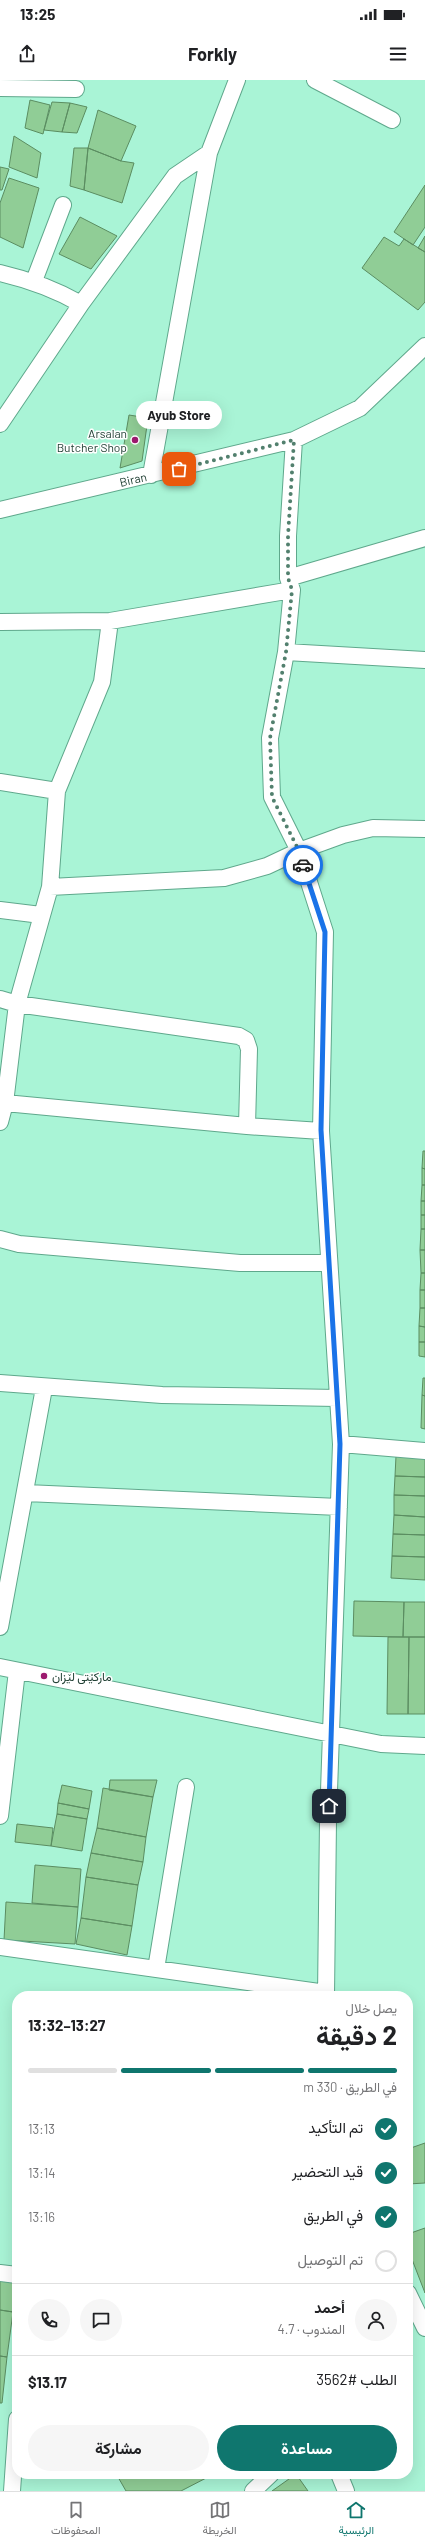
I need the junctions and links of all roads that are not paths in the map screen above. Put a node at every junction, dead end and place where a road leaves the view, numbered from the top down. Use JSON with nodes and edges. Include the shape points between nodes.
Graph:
{"nodes":[{"id":1,"x":237,"y":80,"type":"edge"},
{"id":2,"x":315,"y":80,"type":"edge"},
{"id":3,"x":0,"y":88,"type":"edge"},
{"id":4,"x":76,"y":89,"type":"dead end"},
{"id":5,"x":392,"y":120,"type":"dead end"},
{"id":6,"x":209,"y":153,"type":"junction"},
{"id":7,"x":63,"y":205,"type":"dead end"},
{"id":8,"x":0,"y":273,"type":"edge"},
{"id":9,"x":34,"y":281,"type":"junction"},
{"id":10,"x":81,"y":304,"type":"junction"},
{"id":11,"x":425,"y":346,"type":"edge"},
{"id":12,"x":0,"y":424,"type":"edge"},
{"id":13,"x":294,"y":440,"type":"junction"},
{"id":14,"x":151,"y":475,"type":"junction"},
{"id":15,"x":0,"y":510,"type":"edge"},
{"id":16,"x":425,"y":538,"type":"edge"},
{"id":17,"x":290,"y":584,"type":"junction"},
{"id":18,"x":110,"y":620,"type":"junction"},
{"id":19,"x":0,"y":622,"type":"edge"},
{"id":20,"x":286,"y":652,"type":"junction"},
{"id":21,"x":425,"y":660,"type":"edge"},
{"id":22,"x":0,"y":782,"type":"edge"},
{"id":23,"x":57,"y":791,"type":"junction"},
{"id":24,"x":425,"y":829,"type":"edge"},
{"id":25,"x":299,"y":851,"type":"junction"},
{"id":26,"x":50,"y":887,"type":"junction"},
{"id":27,"x":0,"y":910,"type":"edge"},
{"id":28,"x":41,"y":916,"type":"junction"},
{"id":29,"x":0,"y":1000,"type":"edge"},
{"id":30,"x":17,"y":1004,"type":"junction"},
{"id":31,"x":6,"y":1052,"type":"edge"},
{"id":32,"x":5,"y":1103,"type":"junction"},
{"id":33,"x":0,"y":1122,"type":"edge"},
{"id":34,"x":247,"y":1126,"type":"junction"},
{"id":35,"x":321,"y":1130,"type":"junction"},
{"id":36,"x":0,"y":1239,"type":"edge"},
{"id":37,"x":329,"y":1263,"type":"junction"},
{"id":38,"x":0,"y":1383,"type":"edge"},
{"id":39,"x":44,"y":1388,"type":"junction"},
{"id":40,"x":337,"y":1398,"type":"junction"},
{"id":41,"x":340,"y":1444,"type":"junction"},
{"id":42,"x":425,"y":1451,"type":"edge"},
{"id":43,"x":26,"y":1493,"type":"junction"},
{"id":44,"x":339,"y":1507,"type":"junction"},
{"id":45,"x":0,"y":1627,"type":"edge"},
{"id":46,"x":0,"y":1667,"type":"edge"},
{"id":47,"x":17,"y":1671,"type":"junction"},
{"id":48,"x":333,"y":1734,"type":"junction"},
{"id":49,"x":425,"y":1746,"type":"edge"},
{"id":50,"x":186,"y":1787,"type":"dead end"},
{"id":51,"x":0,"y":1816,"type":"edge"},
{"id":52,"x":0,"y":1947,"type":"edge"},
{"id":53,"x":156,"y":1969,"type":"junction"},
{"id":54,"x":306,"y":1991,"type":"edge"},
{"id":55,"x":326,"y":1991,"type":"edge"},
{"id":56,"x":0,"y":2273,"type":"edge"},
{"id":57,"x":12,"y":2274,"type":"edge"},
{"id":58,"x":413,"y":2303,"type":"edge"},
{"id":59,"x":425,"y":2328,"type":"edge"},
{"id":60,"x":13,"y":2479,"type":"edge"},
{"id":61,"x":266,"y":2479,"type":"edge"},
{"id":62,"x":341,"y":2479,"type":"edge"},
{"id":63,"x":12,"y":2491,"type":"edge"},
{"id":64,"x":253,"y":2491,"type":"edge"},
{"id":65,"x":346,"y":2491,"type":"edge"}],
"edges":[{"from":1,"to":6,"type":"street"},
{"from":2,"to":5,"type":"street"},
{"from":3,"to":4,"type":"street"},
{"from":6,"to":10,"type":"street","via":[[175,176]]},
{"from":6,"to":14,"type":"street"},
{"from":7,"to":9,"type":"street"},
{"from":8,"to":9,"type":"street"},
{"from":9,"to":10,"type":"street"},
{"from":10,"to":12,"type":"street"},
{"from":11,"to":13,"type":"street","name":"Biran","via":[[360,408]]},
{"from":13,"to":14,"type":"street","name":"Biran"},
{"from":13,"to":17,"type":"street"},
{"from":14,"to":15,"type":"street","name":"Biran"},
{"from":16,"to":17,"type":"street"},
{"from":17,"to":18,"type":"street"},
{"from":17,"to":20,"type":"street"},
{"from":18,"to":19,"type":"street"},
{"from":18,"to":23,"type":"street","via":[[102,682]]},
{"from":20,"to":21,"type":"street"},
{"from":20,"to":25,"type":"street","via":[[270,738],[272,797]]},
{"from":22,"to":23,"type":"street"},
{"from":23,"to":26,"type":"street"},
{"from":24,"to":25,"type":"street","via":[[373,828],[343,835]]},
{"from":25,"to":26,"type":"street","via":[[267,866],[224,878]]},
{"from":25,"to":35,"type":"street","via":[[325,932]]},
{"from":26,"to":28,"type":"street"},
{"from":27,"to":28,"type":"street"},
{"from":28,"to":30,"type":"street"},
{"from":29,"to":30,"type":"street"},
{"from":30,"to":31,"type":"street"},
{"from":30,"to":34,"type":"street","via":[[239,1036],[246,1040],[250,1049]]},
{"from":31,"to":32,"type":"street"},
{"from":32,"to":33,"type":"street"},
{"from":32,"to":34,"type":"street"},
{"from":34,"to":35,"type":"street"},
{"from":35,"to":37,"type":"street"},
{"from":36,"to":37,"type":"street","via":[[19,1244],[240,1263]]},
{"from":37,"to":40,"type":"street"},
{"from":38,"to":39,"type":"street"},
{"from":39,"to":40,"type":"street","via":[[162,1395]]},
{"from":39,"to":43,"type":"street"},
{"from":40,"to":41,"type":"street"},
{"from":41,"to":42,"type":"street"},
{"from":41,"to":44,"type":"street"},
{"from":43,"to":44,"type":"street"},
{"from":43,"to":45,"type":"street"},
{"from":44,"to":48,"type":"street"},
{"from":46,"to":47,"type":"street"},
{"from":47,"to":48,"type":"street"},
{"from":47,"to":51,"type":"street"},
{"from":48,"to":49,"type":"street","via":[[381,1744]]},
{"from":48,"to":55,"type":"street","via":[[328,1820]]},
{"from":50,"to":53,"type":"street"},
{"from":52,"to":53,"type":"street"},
{"from":53,"to":54,"type":"street"},
{"from":56,"to":57,"type":"street"},
{"from":58,"to":59,"type":"street"},
{"from":60,"to":63,"type":"street"},
{"from":61,"to":64,"type":"street"},
{"from":62,"to":65,"type":"street"}]}
